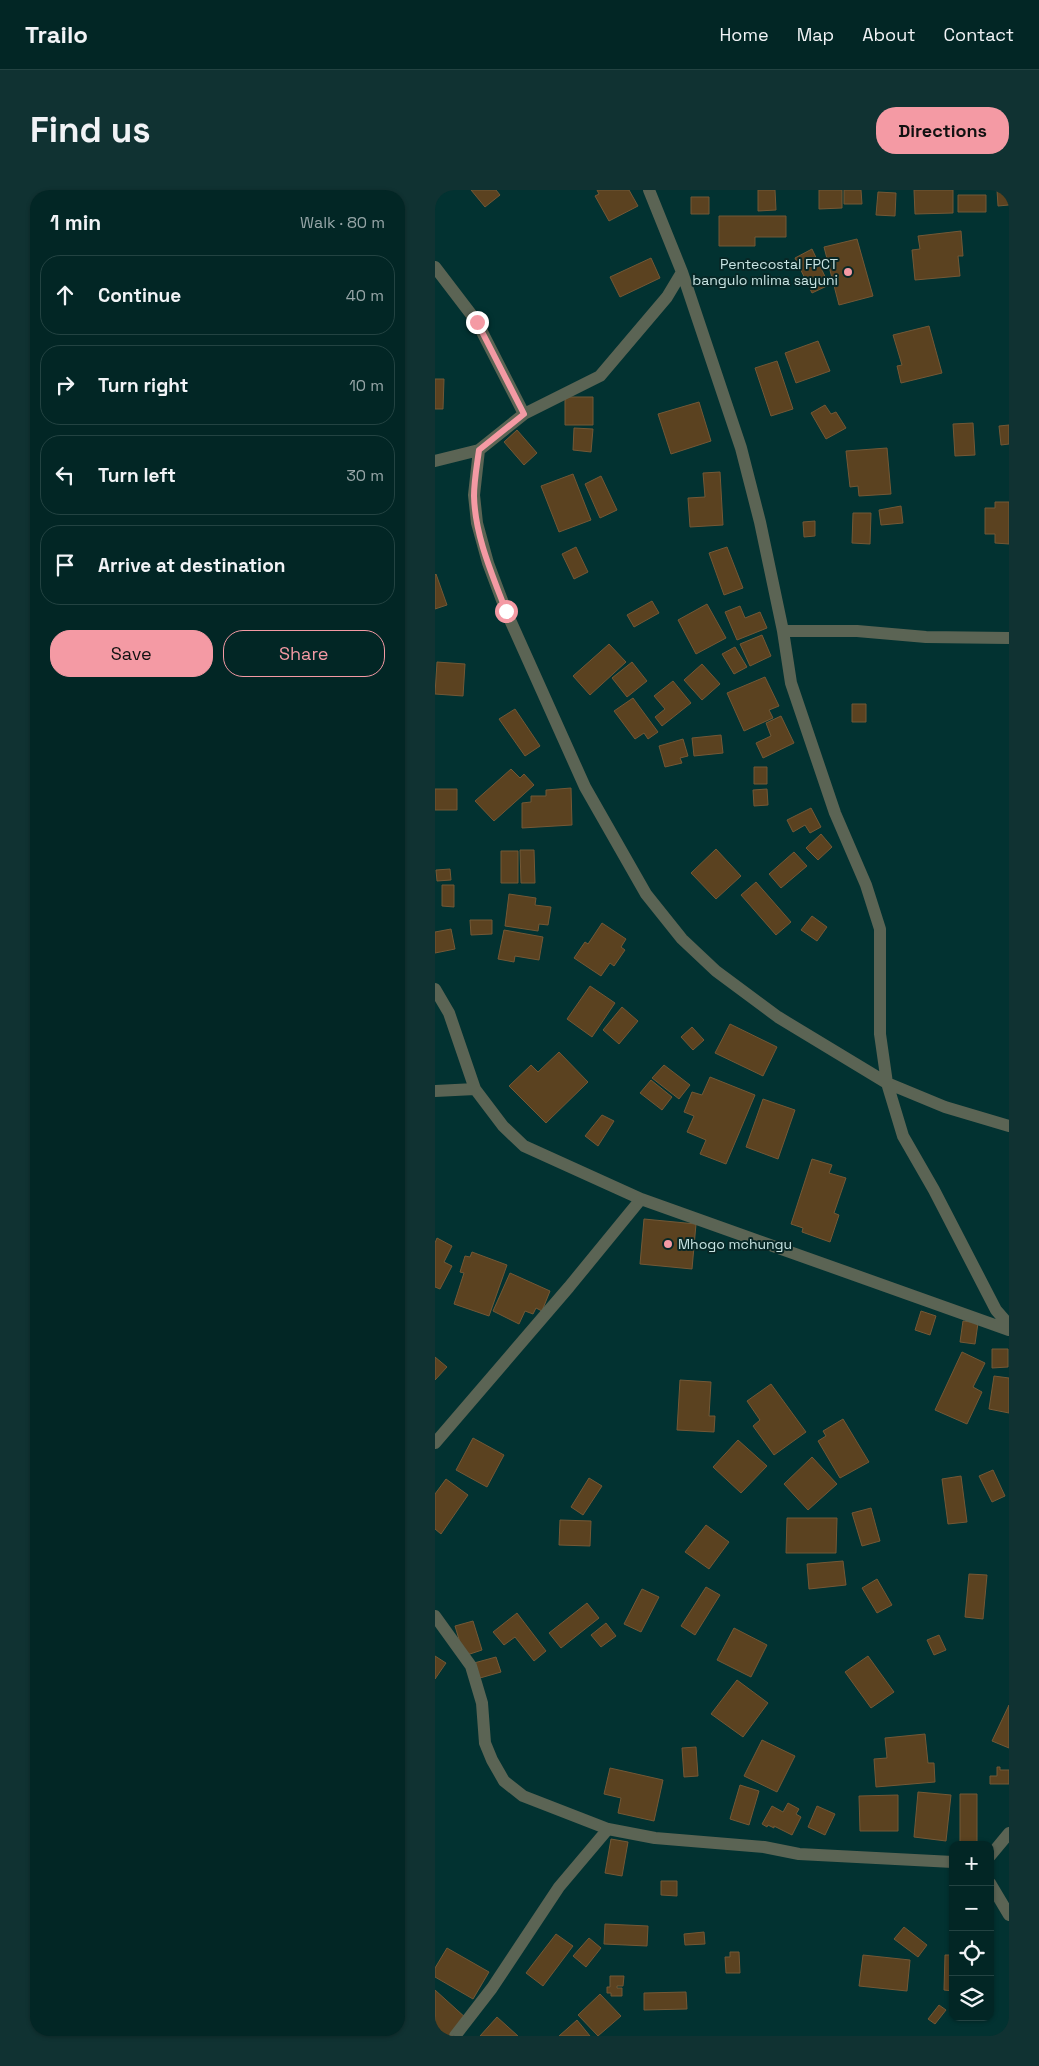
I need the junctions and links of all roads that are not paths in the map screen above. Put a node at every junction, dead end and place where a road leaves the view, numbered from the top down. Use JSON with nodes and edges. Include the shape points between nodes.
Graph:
{"nodes":[{"id":1,"x":649,"y":190,"type":"edge"},
{"id":2,"x":435,"y":267,"type":"edge"},
{"id":3,"x":682,"y":272,"type":"junction"},
{"id":4,"x":524,"y":414,"type":"junction"},
{"id":5,"x":479,"y":450,"type":"junction"},
{"id":6,"x":435,"y":461,"type":"edge"},
{"id":7,"x":783,"y":631,"type":"junction"},
{"id":8,"x":1009,"y":638,"type":"edge"},
{"id":9,"x":435,"y":989,"type":"edge"},
{"id":10,"x":887,"y":1083,"type":"junction"},
{"id":11,"x":475,"y":1089,"type":"junction"},
{"id":12,"x":435,"y":1091,"type":"edge"},
{"id":13,"x":1009,"y":1126,"type":"edge"},
{"id":14,"x":641,"y":1199,"type":"junction"},
{"id":15,"x":1009,"y":1326,"type":"edge"},
{"id":16,"x":1009,"y":1330,"type":"edge"},
{"id":17,"x":435,"y":1443,"type":"edge"},
{"id":18,"x":435,"y":1616,"type":"edge"},
{"id":19,"x":608,"y":1829,"type":"junction"},
{"id":20,"x":1009,"y":1833,"type":"edge"},
{"id":21,"x":994,"y":1851,"type":"edge"},
{"id":22,"x":949,"y":1862,"type":"edge"},
{"id":23,"x":992,"y":1886,"type":"edge"},
{"id":24,"x":1009,"y":1915,"type":"edge"},
{"id":25,"x":455,"y":2036,"type":"edge"}],
"edges":[{"from":1,"to":3,"type":"street"},
{"from":2,"to":4,"type":"street","via":[[477,322]]},
{"from":3,"to":4,"type":"street","via":[[667,297],[600,376]]},
{"from":3,"to":7,"type":"street","via":[[741,448]]},
{"from":4,"to":5,"type":"street"},
{"from":5,"to":6,"type":"street"},
{"from":5,"to":10,"type":"street","via":[[474,495],[477,523],[503,603],[585,788],[646,894],[682,939],[717,971],[778,1017]]},
{"from":7,"to":8,"type":"street"},
{"from":7,"to":10,"type":"street","via":[[791,683],[802,717],[880,929],[880,1034]]},
{"from":9,"to":11,"type":"street","via":[[449,1013]]},
{"from":10,"to":13,"type":"street","via":[[945,1107]]},
{"from":10,"to":15,"type":"street","via":[[903,1136],[996,1310]]},
{"from":11,"to":12,"type":"street"},
{"from":11,"to":14,"type":"street","via":[[503,1126],[524,1146]]},
{"from":14,"to":16,"type":"street"},
{"from":14,"to":17,"type":"street"},
{"from":18,"to":19,"type":"street","via":[[471,1666],[482,1703],[485,1743],[504,1781],[523,1796]]},
{"from":19,"to":22,"type":"street","via":[[655,1838],[764,1847],[799,1854]]},
{"from":19,"to":25,"type":"street","via":[[559,1887],[492,1988]]},
{"from":20,"to":21,"type":"street"},
{"from":23,"to":24,"type":"street"}]}
